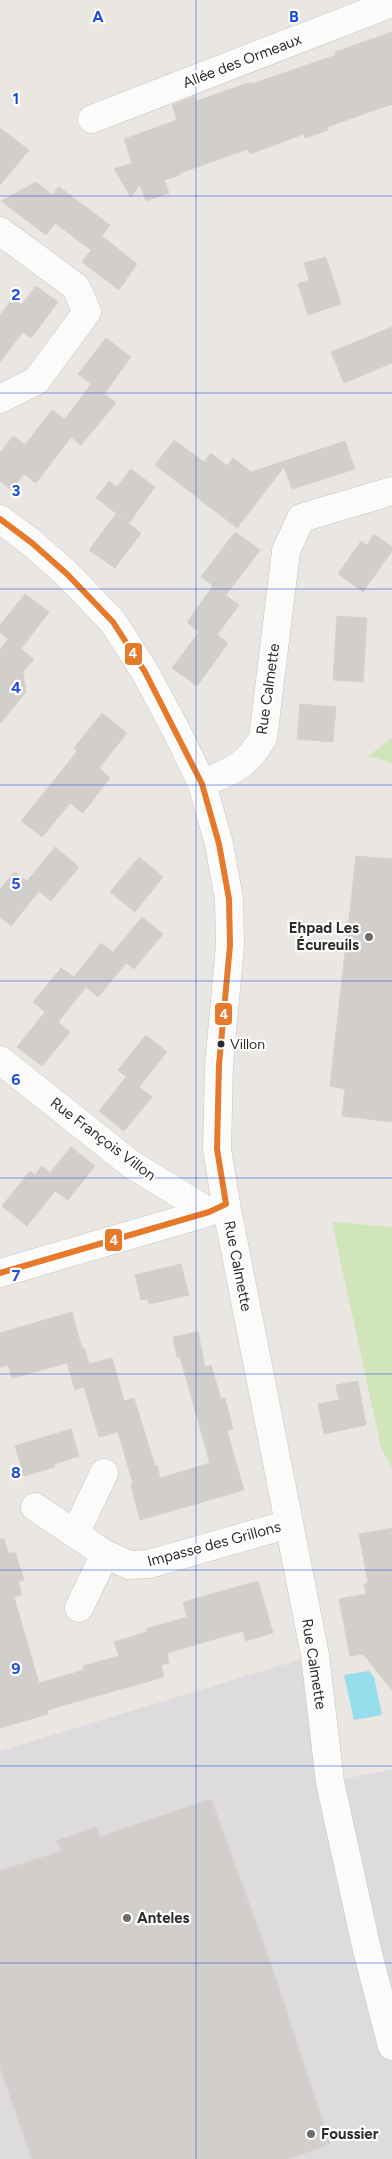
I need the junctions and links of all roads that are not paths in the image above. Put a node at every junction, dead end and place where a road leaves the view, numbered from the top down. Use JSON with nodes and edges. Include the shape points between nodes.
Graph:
{"nodes":[{"id":1,"x":392,"y":3,"type":"edge"},
{"id":2,"x":92,"y":119,"type":"dead end"},
{"id":3,"x":0,"y":231,"type":"edge"},
{"id":4,"x":0,"y":400,"type":"edge"},
{"id":5,"x":392,"y":491,"type":"edge"},
{"id":6,"x":0,"y":518,"type":"edge"},
{"id":7,"x":202,"y":784,"type":"junction"},
{"id":8,"x":0,"y":1060,"type":"edge"},
{"id":9,"x":218,"y":1208,"type":"junction"},
{"id":10,"x":0,"y":1273,"type":"edge"},
{"id":11,"x":104,"y":1473,"type":"dead end"},
{"id":12,"x":35,"y":1507,"type":"dead end"},
{"id":13,"x":289,"y":1524,"type":"junction"},
{"id":14,"x":76,"y":1534,"type":"junction"},
{"id":15,"x":105,"y":1554,"type":"junction"},
{"id":16,"x":79,"y":1608,"type":"dead end"},
{"id":17,"x":392,"y":2046,"type":"edge"}],
"edges":[{"from":1,"to":2,"type":"street","name":"Allée des Ormeaux"},
{"from":3,"to":4,"type":"street","via":[[76,288],[87,312],[36,381]]},
{"from":5,"to":7,"type":"street","name":"Rue Calmette","via":[[301,518],[286,551],[263,738],[252,757]]},
{"from":6,"to":7,"type":"street","via":[[67,574],[114,622],[145,672]]},
{"from":7,"to":9,"type":"street","name":"Rue Calmette","via":[[220,844],[229,899],[230,945],[219,1064]]},
{"from":8,"to":9,"type":"street","name":"Rue François Villon","via":[[131,1164]]},
{"from":9,"to":10,"type":"street"},
{"from":9,"to":13,"type":"street","name":"Rue Calmette"},
{"from":11,"to":14,"type":"street"},
{"from":12,"to":14,"type":"street","name":"Impasse des Grillons"},
{"from":13,"to":15,"type":"street","name":"Impasse des Grillons","via":[[149,1564],[129,1565]]},
{"from":13,"to":17,"type":"street","name":"Rue Calmette","via":[[315,1656],[330,1782]]},
{"from":14,"to":15,"type":"street","name":"Impasse des Grillons"},
{"from":15,"to":16,"type":"street"}]}
